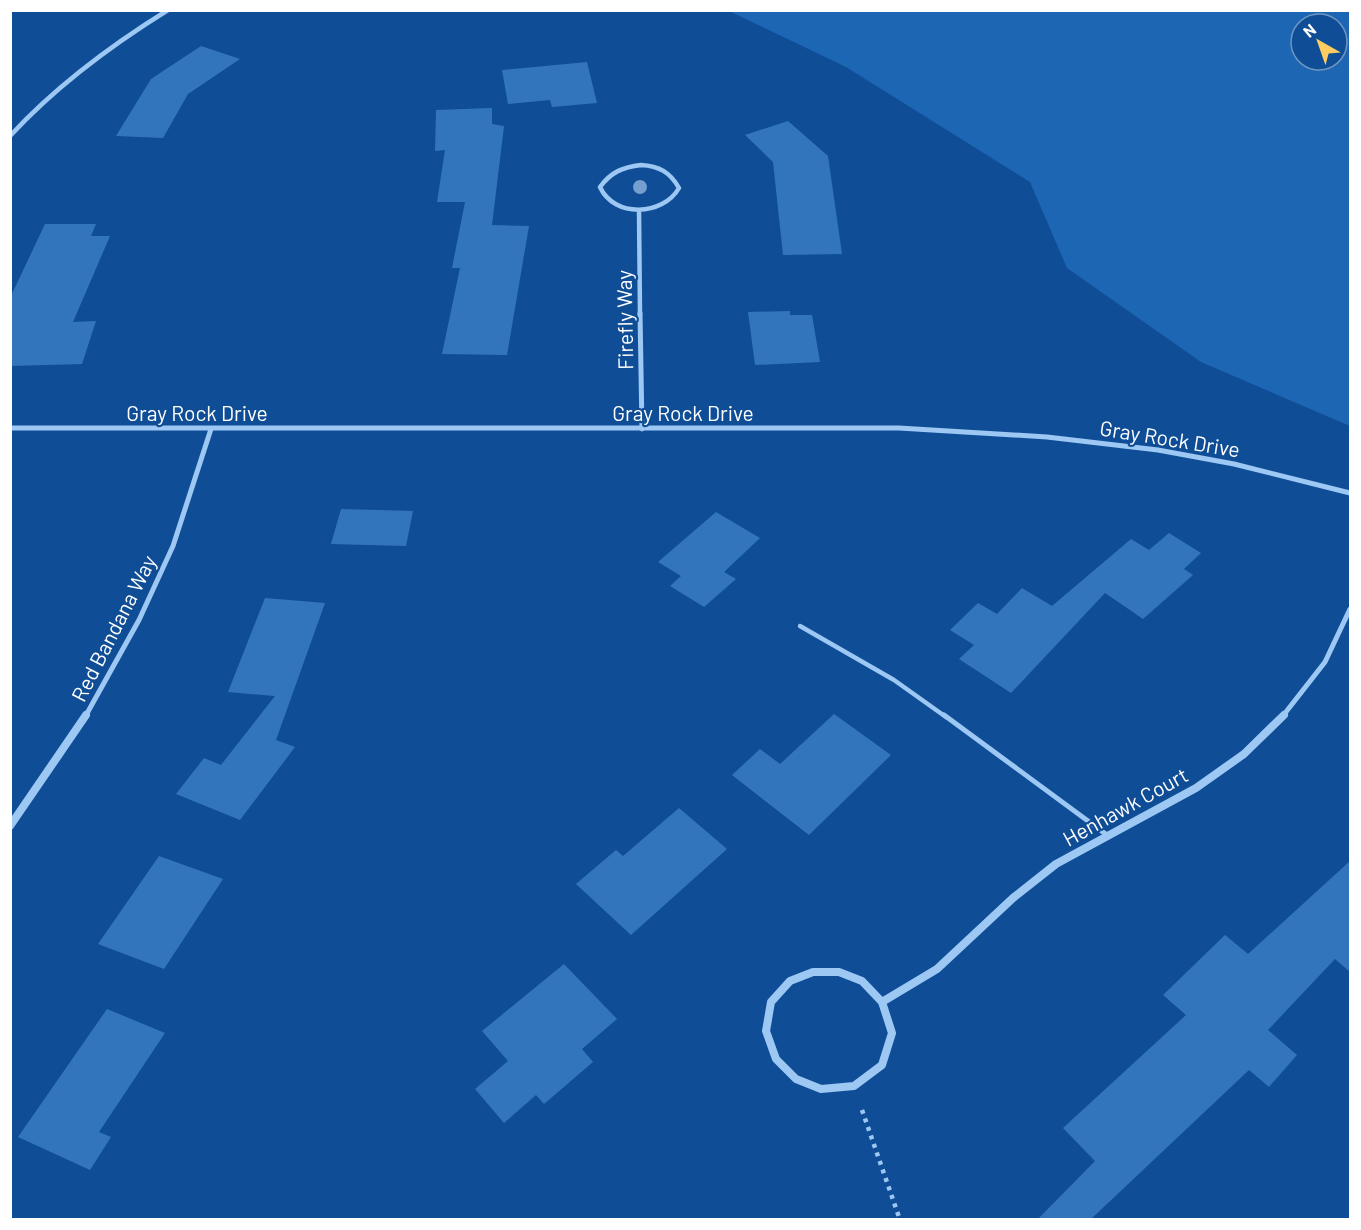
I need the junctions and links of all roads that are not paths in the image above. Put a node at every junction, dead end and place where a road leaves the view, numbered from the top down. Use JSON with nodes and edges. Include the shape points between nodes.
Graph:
{"nodes":[{"id":1,"x":168,"y":10,"type":"edge"},
{"id":2,"x":10,"y":136,"type":"edge"},
{"id":3,"x":639,"y":210,"type":"junction"},
{"id":4,"x":10,"y":428,"type":"edge"},
{"id":5,"x":212,"y":429,"type":"junction"},
{"id":6,"x":642,"y":429,"type":"junction"},
{"id":7,"x":1350,"y":493,"type":"edge"},
{"id":8,"x":1350,"y":609,"type":"edge"},
{"id":9,"x":800,"y":626,"type":"dead end"},
{"id":10,"x":10,"y":826,"type":"edge"},
{"id":11,"x":1107,"y":835,"type":"junction"},
{"id":12,"x":882,"y":1002,"type":"junction"}],
"edges":[{"from":1,"to":2,"type":"street","via":[[55,91]]},
{"from":3,"to":3,"type":"street","via":[[621,208],[604,198],[600,187],[605,176],[618,168],[642,165],[664,169],[675,178],[679,188],[674,198],[661,206]]},
{"from":3,"to":6,"type":"street","name":"Firefly Way"},
{"from":4,"to":5,"type":"street","name":"Gray Rock Drive"},
{"from":5,"to":6,"type":"street","name":"Gray Rock Drive"},
{"from":5,"to":10,"type":"street","name":"Red Bandana Way","via":[[174,544],[134,633],[81,724]]},
{"from":6,"to":7,"type":"street","name":"Gray Rock Drive","via":[[899,428],[1008,433],[1195,456]]},
{"from":8,"to":11,"type":"street","name":"Henhawk Court","via":[[1324,665],[1289,709],[1249,748],[1197,788]]},
{"from":9,"to":11,"type":"lane","via":[[894,680]]},
{"from":11,"to":12,"type":"street","name":"Henhawk Court","via":[[1038,877],[943,964],[914,986]]},
{"from":12,"to":12,"type":"street","via":[[862,981],[839,972],[813,972],[790,981],[771,1002],[766,1031],[776,1059],[796,1079],[821,1089],[854,1086],[882,1065],[892,1033]]}]}
